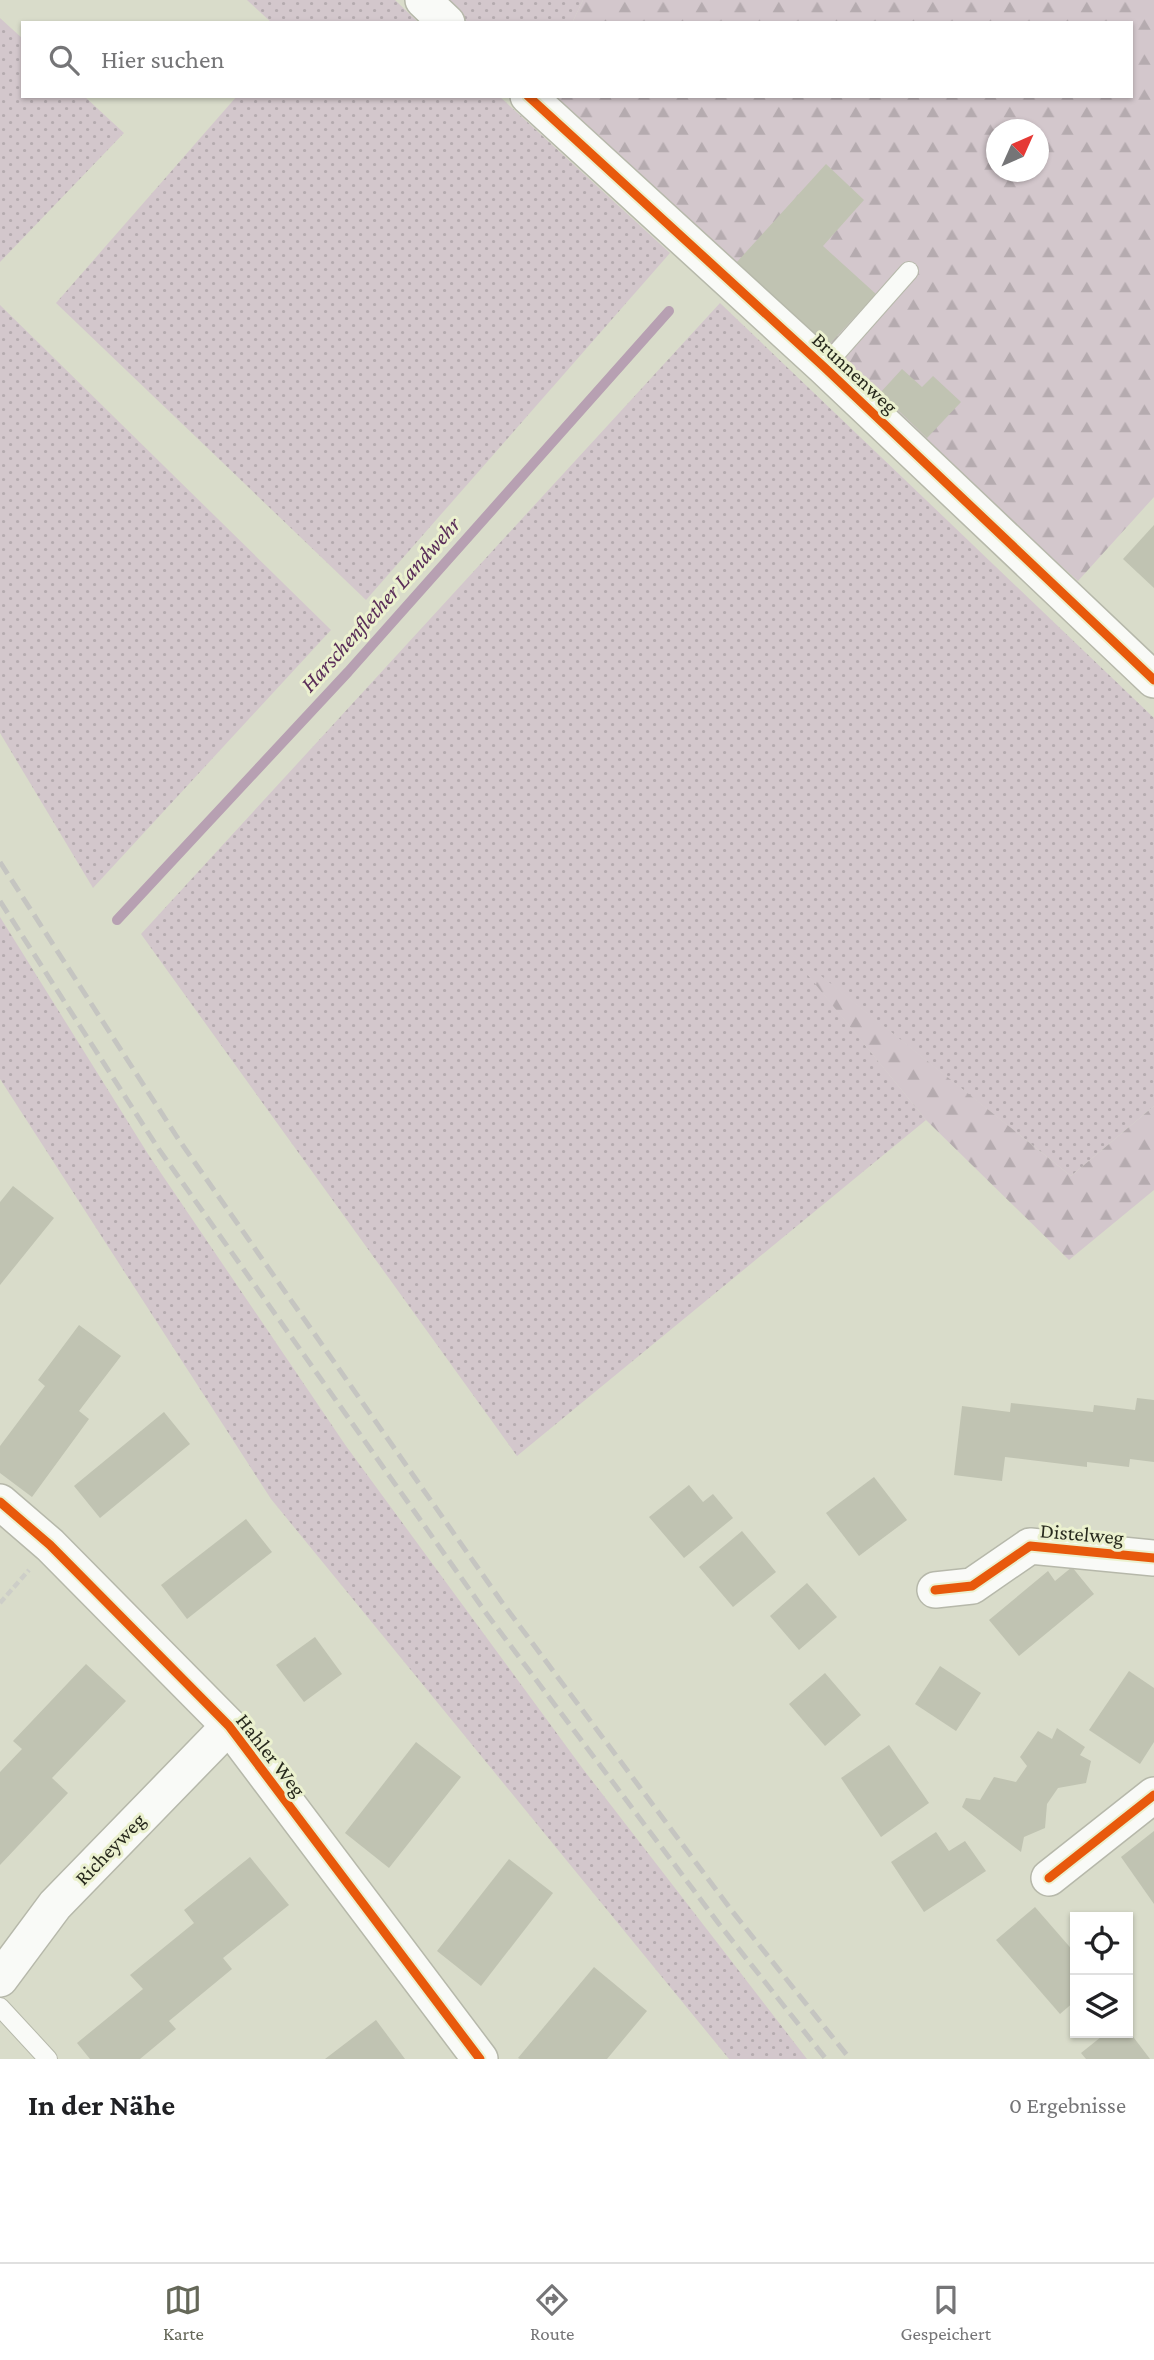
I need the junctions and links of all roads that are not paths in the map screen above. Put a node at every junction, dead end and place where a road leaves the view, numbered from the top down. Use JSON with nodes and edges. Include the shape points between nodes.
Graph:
{"nodes":[{"id":1,"x":423,"y":0,"type":"edge"},
{"id":2,"x":445,"y":21,"type":"edge"},
{"id":3,"x":529,"y":98,"type":"edge"},
{"id":4,"x":909,"y":271,"type":"dead end"},
{"id":5,"x":824,"y":367,"type":"junction"},
{"id":6,"x":1154,"y":681,"type":"edge"},
{"id":7,"x":0,"y":1502,"type":"edge"},
{"id":8,"x":1154,"y":1558,"type":"edge"},
{"id":9,"x":935,"y":1590,"type":"dead end"},
{"id":10,"x":229,"y":1726,"type":"junction"},
{"id":11,"x":1154,"y":1795,"type":"edge"},
{"id":12,"x":1049,"y":1878,"type":"dead end"},
{"id":13,"x":0,"y":1979,"type":"edge"},
{"id":14,"x":0,"y":2007,"type":"edge"},
{"id":15,"x":48,"y":2059,"type":"edge"},
{"id":16,"x":480,"y":2059,"type":"edge"}],
"edges":[{"from":1,"to":2,"type":"street"},
{"from":3,"to":5,"type":"street","name":"Brunnenweg"},
{"from":4,"to":5,"type":"lane"},
{"from":5,"to":6,"type":"street","name":"Brunnenweg"},
{"from":7,"to":10,"type":"street","name":"Hahler Weg","via":[[50,1545]]},
{"from":8,"to":9,"type":"street","name":"Distelweg","via":[[1030,1546],[972,1586]]},
{"from":10,"to":13,"type":"street","name":"Richeyweg","via":[[55,1905]]},
{"from":10,"to":16,"type":"street","name":"Hahler Weg"},
{"from":11,"to":12,"type":"street"},
{"from":14,"to":15,"type":"lane"}]}
